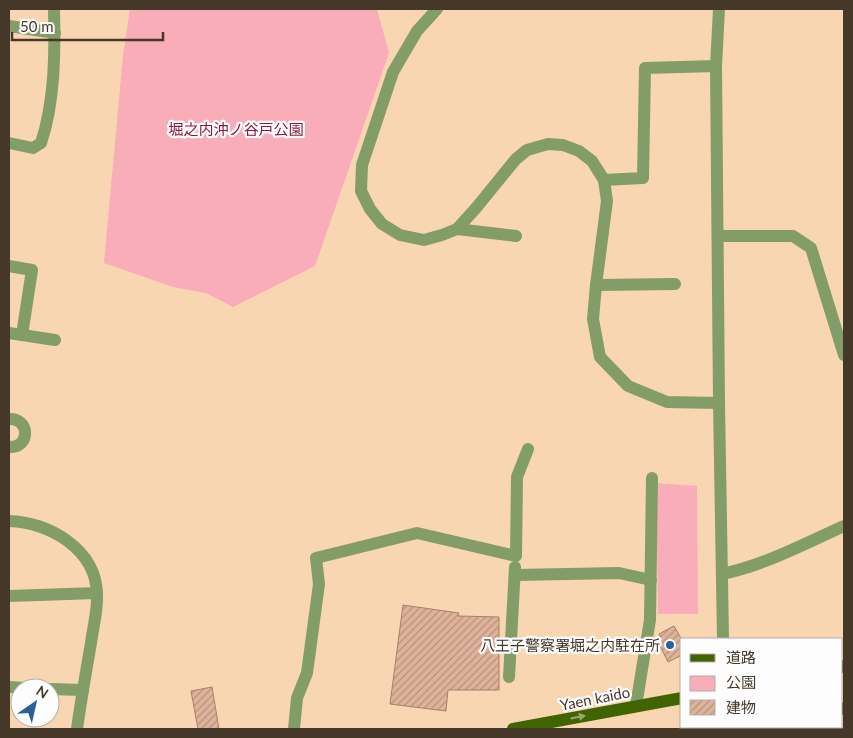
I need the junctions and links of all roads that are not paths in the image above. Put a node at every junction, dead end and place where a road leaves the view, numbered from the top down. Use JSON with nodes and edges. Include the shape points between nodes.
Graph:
{"nodes":[{"id":1,"x":54,"y":9,"type":"edge"},
{"id":2,"x":437,"y":9,"type":"edge"},
{"id":3,"x":719,"y":9,"type":"edge"},
{"id":4,"x":9,"y":26,"type":"edge"},
{"id":5,"x":55,"y":33,"type":"junction"},
{"id":6,"x":716,"y":66,"type":"junction"},
{"id":7,"x":9,"y":144,"type":"edge"},
{"id":8,"x":604,"y":180,"type":"junction"},
{"id":9,"x":457,"y":229,"type":"junction"},
{"id":10,"x":516,"y":236,"type":"dead end"},
{"id":11,"x":718,"y":236,"type":"junction"},
{"id":12,"x":9,"y":266,"type":"edge"},
{"id":13,"x":676,"y":284,"type":"dead end"},
{"id":14,"x":596,"y":286,"type":"junction"},
{"id":15,"x":9,"y":333,"type":"edge"},
{"id":16,"x":22,"y":335,"type":"junction"},
{"id":17,"x":55,"y":340,"type":"dead end"},
{"id":18,"x":844,"y":355,"type":"edge"},
{"id":19,"x":718,"y":403,"type":"junction"},
{"id":20,"x":9,"y":419,"type":"edge"},
{"id":21,"x":9,"y":447,"type":"edge"},
{"id":22,"x":528,"y":449,"type":"dead end"},
{"id":23,"x":652,"y":478,"type":"dead end"},
{"id":24,"x":9,"y":521,"type":"edge"},
{"id":25,"x":844,"y":526,"type":"edge"},
{"id":26,"x":516,"y":556,"type":"junction"},
{"id":27,"x":722,"y":574,"type":"junction"},
{"id":28,"x":515,"y":575,"type":"junction"},
{"id":29,"x":651,"y":580,"type":"junction"},
{"id":30,"x":97,"y":593,"type":"junction"},
{"id":31,"x":9,"y":596,"type":"edge"},
{"id":32,"x":723,"y":638,"type":"edge"},
{"id":33,"x":509,"y":676,"type":"dead end"},
{"id":34,"x":60,"y":689,"type":"edge"},
{"id":35,"x":83,"y":690,"type":"junction"},
{"id":36,"x":680,"y":698,"type":"edge"},
{"id":37,"x":636,"y":706,"type":"junction"},
{"id":38,"x":77,"y":729,"type":"edge"},
{"id":39,"x":294,"y":729,"type":"edge"},
{"id":40,"x":513,"y":729,"type":"edge"}],
"edges":[{"from":1,"to":5,"type":"street"},
{"from":2,"to":9,"type":"street","via":[[417,31],[393,72],[362,165],[362,190],[370,209],[382,224],[400,235],[424,240]]},
{"from":3,"to":6,"type":"street"},
{"from":4,"to":5,"type":"street"},
{"from":5,"to":7,"type":"street","via":[[51,98],[41,143],[34,148]]},
{"from":6,"to":8,"type":"street","via":[[645,68],[643,178]]},
{"from":6,"to":11,"type":"street"},
{"from":8,"to":9,"type":"street","via":[[592,161],[579,151],[548,144],[527,150],[516,158]]},
{"from":8,"to":14,"type":"street","via":[[607,201]]},
{"from":9,"to":10,"type":"street"},
{"from":11,"to":18,"type":"street","via":[[794,236],[811,248]]},
{"from":11,"to":19,"type":"street"},
{"from":12,"to":16,"type":"street","via":[[32,270]]},
{"from":13,"to":14,"type":"street"},
{"from":14,"to":19,"type":"street","via":[[593,319],[600,357],[628,386],[667,402]]},
{"from":15,"to":16,"type":"street"},
{"from":16,"to":17,"type":"street"},
{"from":19,"to":27,"type":"street"},
{"from":20,"to":21,"type":"street","via":[[22,424],[25,432],[20,444]]},
{"from":22,"to":26,"type":"street","via":[[517,477]]},
{"from":23,"to":29,"type":"street"},
{"from":24,"to":30,"type":"street","via":[[45,528],[78,549],[90,566]]},
{"from":25,"to":27,"type":"street","via":[[746,569]]},
{"from":26,"to":28,"type":"street"},
{"from":26,"to":39,"type":"street","via":[[417,533],[316,558],[319,584],[307,672],[297,698]]},
{"from":27,"to":32,"type":"street"},
{"from":28,"to":29,"type":"street","via":[[619,573]]},
{"from":28,"to":33,"type":"street"},
{"from":29,"to":37,"type":"street","via":[[650,620]]},
{"from":30,"to":31,"type":"street"},
{"from":30,"to":35,"type":"street"},
{"from":34,"to":35,"type":"street"},
{"from":35,"to":38,"type":"street"},
{"from":36,"to":37,"type":"main road","name":"Yaen kaido"},
{"from":40,"to":37,"type":"main road","name":"Yaen kaido","one_way":true}]}
